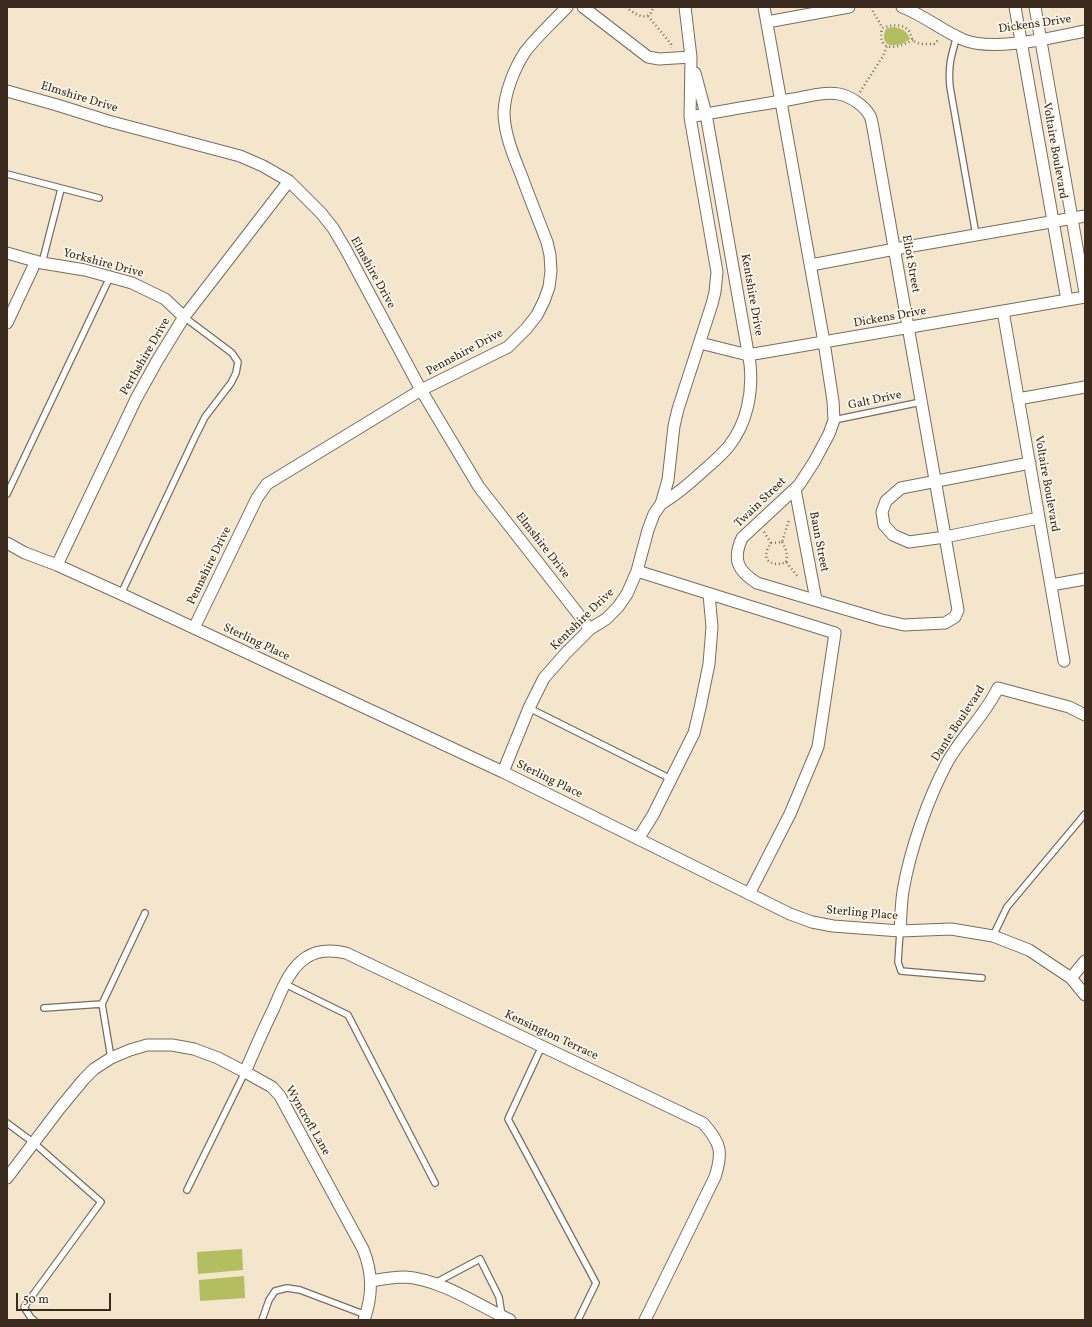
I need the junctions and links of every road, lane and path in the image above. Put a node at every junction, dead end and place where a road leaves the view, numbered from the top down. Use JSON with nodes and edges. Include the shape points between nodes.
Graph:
{"nodes":[{"id":1,"x":567,"y":7,"type":"edge"},
{"id":2,"x":583,"y":7,"type":"edge"},
{"id":3,"x":626,"y":7,"type":"edge"},
{"id":4,"x":653,"y":7,"type":"edge"},
{"id":5,"x":685,"y":7,"type":"edge"},
{"id":6,"x":764,"y":7,"type":"edge"},
{"id":7,"x":849,"y":7,"type":"edge"},
{"id":8,"x":871,"y":7,"type":"edge"},
{"id":9,"x":902,"y":7,"type":"edge"},
{"id":10,"x":1016,"y":7,"type":"edge"},
{"id":11,"x":1035,"y":7,"type":"edge"},
{"id":12,"x":648,"y":16,"type":"junction"},
{"id":13,"x":767,"y":22,"type":"junction"},
{"id":14,"x":882,"y":28,"type":"junction"},
{"id":15,"x":944,"y":29,"type":"junction"},
{"id":16,"x":1085,"y":31,"type":"edge"},
{"id":17,"x":957,"y":36,"type":"junction"},
{"id":18,"x":1040,"y":39,"type":"junction"},
{"id":19,"x":913,"y":40,"type":"junction"},
{"id":20,"x":1022,"y":42,"type":"junction"},
{"id":21,"x":887,"y":46,"type":"junction"},
{"id":22,"x":691,"y":57,"type":"junction"},
{"id":23,"x":672,"y":58,"type":"junction"},
{"id":24,"x":7,"y":91,"type":"edge"},
{"id":25,"x":854,"y":100,"type":"junction"},
{"id":26,"x":782,"y":101,"type":"junction"},
{"id":27,"x":706,"y":114,"type":"junction"},
{"id":28,"x":690,"y":118,"type":"junction"},
{"id":29,"x":7,"y":174,"type":"edge"},
{"id":30,"x":289,"y":182,"type":"junction"},
{"id":31,"x":61,"y":189,"type":"junction"},
{"id":32,"x":99,"y":198,"type":"dead end"},
{"id":33,"x":1085,"y":216,"type":"edge"},
{"id":34,"x":1072,"y":218,"type":"junction"},
{"id":35,"x":1053,"y":222,"type":"junction"},
{"id":36,"x":976,"y":236,"type":"junction"},
{"id":37,"x":895,"y":249,"type":"junction"},
{"id":38,"x":7,"y":253,"type":"edge"},
{"id":39,"x":39,"y":262,"type":"junction"},
{"id":40,"x":811,"y":265,"type":"junction"},
{"id":41,"x":110,"y":277,"type":"junction"},
{"id":42,"x":1085,"y":293,"type":"edge"},
{"id":43,"x":1085,"y":297,"type":"edge"},
{"id":44,"x":1067,"y":300,"type":"junction"},
{"id":45,"x":1003,"y":311,"type":"junction"},
{"id":46,"x":184,"y":317,"type":"junction"},
{"id":47,"x":7,"y":323,"type":"edge"},
{"id":48,"x":908,"y":328,"type":"junction"},
{"id":49,"x":824,"y":342,"type":"junction"},
{"id":50,"x":700,"y":343,"type":"junction"},
{"id":51,"x":748,"y":355,"type":"junction"},
{"id":52,"x":1085,"y":386,"type":"edge"},
{"id":53,"x":422,"y":390,"type":"junction"},
{"id":54,"x":1018,"y":399,"type":"junction"},
{"id":55,"x":921,"y":402,"type":"junction"},
{"id":56,"x":834,"y":420,"type":"junction"},
{"id":57,"x":1030,"y":463,"type":"junction"},
{"id":58,"x":935,"y":481,"type":"junction"},
{"id":59,"x":794,"y":489,"type":"junction"},
{"id":60,"x":7,"y":494,"type":"edge"},
{"id":61,"x":661,"y":504,"type":"junction"},
{"id":62,"x":798,"y":506,"type":"junction"},
{"id":63,"x":1039,"y":518,"type":"junction"},
{"id":64,"x":758,"y":524,"type":"junction"},
{"id":65,"x":945,"y":537,"type":"junction"},
{"id":66,"x":782,"y":542,"type":"junction"},
{"id":67,"x":7,"y":543,"type":"edge"},
{"id":68,"x":771,"y":543,"type":"junction"},
{"id":69,"x":786,"y":562,"type":"junction"},
{"id":70,"x":57,"y":564,"type":"junction"},
{"id":71,"x":637,"y":570,"type":"junction"},
{"id":72,"x":1085,"y":579,"type":"edge"},
{"id":73,"x":804,"y":584,"type":"dead end"},
{"id":74,"x":1051,"y":585,"type":"junction"},
{"id":75,"x":121,"y":594,"type":"junction"},
{"id":76,"x":709,"y":594,"type":"junction"},
{"id":77,"x":816,"y":600,"type":"junction"},
{"id":78,"x":956,"y":603,"type":"joint"},
{"id":79,"x":194,"y":628,"type":"junction"},
{"id":80,"x":590,"y":629,"type":"junction"},
{"id":81,"x":1064,"y":661,"type":"dead end"},
{"id":82,"x":530,"y":708,"type":"junction"},
{"id":83,"x":1085,"y":715,"type":"edge"},
{"id":84,"x":503,"y":772,"type":"junction"},
{"id":85,"x":671,"y":779,"type":"junction"},
{"id":86,"x":1085,"y":814,"type":"edge"},
{"id":87,"x":638,"y":839,"type":"junction"},
{"id":88,"x":749,"y":894,"type":"junction"},
{"id":89,"x":145,"y":913,"type":"dead end"},
{"id":90,"x":900,"y":930,"type":"junction"},
{"id":91,"x":993,"y":936,"type":"junction"},
{"id":92,"x":1085,"y":961,"type":"edge"},
{"id":93,"x":982,"y":978,"type":"dead end"},
{"id":94,"x":1071,"y":978,"type":"junction"},
{"id":95,"x":285,"y":984,"type":"junction"},
{"id":96,"x":1085,"y":995,"type":"edge"},
{"id":97,"x":102,"y":1004,"type":"junction"},
{"id":98,"x":44,"y":1008,"type":"dead end"},
{"id":99,"x":542,"y":1046,"type":"junction"},
{"id":100,"x":111,"y":1058,"type":"junction"},
{"id":101,"x":245,"y":1072,"type":"junction"},
{"id":102,"x":7,"y":1123,"type":"edge"},
{"id":103,"x":34,"y":1143,"type":"junction"},
{"id":104,"x":7,"y":1178,"type":"edge"},
{"id":105,"x":435,"y":1183,"type":"dead end"},
{"id":106,"x":187,"y":1190,"type":"dead end"},
{"id":107,"x":371,"y":1281,"type":"junction"},
{"id":108,"x":434,"y":1284,"type":"junction"},
{"id":109,"x":365,"y":1318,"type":"edge"},
{"id":110,"x":506,"y":1318,"type":"edge"},
{"id":111,"x":34,"y":1320,"type":"edge"},
{"id":112,"x":262,"y":1320,"type":"edge"},
{"id":113,"x":578,"y":1320,"type":"edge"},
{"id":114,"x":645,"y":1320,"type":"edge"}],
"edges":[{"from":1,"to":53,"type":"street","name":"Pennshire Drive","via":[[525,52],[512,78],[504,113],[513,154],[550,255],[549,287],[544,301],[537,315],[508,347]]},
{"from":2,"to":23,"type":"street","via":[[648,57]]},
{"from":3,"to":12,"type":"path","via":[[640,16]]},
{"from":4,"to":12,"type":"path","via":[[652,13]]},
{"from":5,"to":22,"type":"street","name":"Kentshire Drive"},
{"from":6,"to":13,"type":"street","name":"Twain Street"},
{"from":7,"to":13,"type":"street"},
{"from":8,"to":14,"type":"path"},
{"from":9,"to":15,"type":"street","name":"Dickens Drive"},
{"from":10,"to":20,"type":"street","name":"Voltaire Boulevard"},
{"from":11,"to":18,"type":"street","name":"Voltaire Boulevard"},
{"from":12,"to":23,"type":"path","via":[[670,44]]},
{"from":13,"to":26,"type":"street","name":"Twain Street"},
{"from":14,"to":19,"type":"path","via":[[901,26],[908,30]]},
{"from":14,"to":21,"type":"path","via":[[882,41]]},
{"from":15,"to":17,"type":"street","name":"Dickens Drive"},
{"from":15,"to":19,"type":"path","via":[[934,44]]},
{"from":16,"to":18,"type":"street","name":"Dickens Drive"},
{"from":17,"to":20,"type":"street","name":"Dickens Drive","via":[[980,44]]},
{"from":17,"to":36,"type":"lane","via":[[948,72]]},
{"from":18,"to":20,"type":"street","name":"Dickens Drive"},
{"from":18,"to":34,"type":"street","name":"Voltaire Boulevard"},
{"from":19,"to":21,"type":"path","via":[[900,46]]},
{"from":20,"to":35,"type":"street","name":"Voltaire Boulevard"},
{"from":21,"to":25,"type":"path"},
{"from":22,"to":23,"type":"street"},
{"from":22,"to":27,"type":"street","name":"Kentshire Drive"},
{"from":22,"to":28,"type":"street","name":"Kentshire Drive"},
{"from":24,"to":30,"type":"street","name":"Elmshire Drive","via":[[240,156]]},
{"from":25,"to":26,"type":"street","name":"Eliot Street","via":[[828,93]]},
{"from":25,"to":37,"type":"street","name":"Eliot Street","via":[[870,115]]},
{"from":26,"to":27,"type":"street","name":"Eliot Street"},
{"from":26,"to":40,"type":"street","name":"Twain Street"},
{"from":27,"to":28,"type":"street","name":"Eliot Street"},
{"from":27,"to":51,"type":"street","name":"Kentshire Drive"},
{"from":28,"to":50,"type":"street","name":"Kentshire Drive","via":[[717,272],[715,292]]},
{"from":29,"to":31,"type":"lane"},
{"from":30,"to":46,"type":"street","name":"Perthshire Drive"},
{"from":30,"to":53,"type":"street","name":"Elmshire Drive","via":[[333,228]]},
{"from":31,"to":32,"type":"lane"},
{"from":31,"to":39,"type":"lane"},
{"from":33,"to":34,"type":"street"},
{"from":34,"to":35,"type":"street"},
{"from":34,"to":42,"type":"street","name":"Voltaire Boulevard"},
{"from":35,"to":36,"type":"street"},
{"from":35,"to":44,"type":"street","name":"Voltaire Boulevard"},
{"from":36,"to":37,"type":"street"},
{"from":37,"to":40,"type":"street"},
{"from":37,"to":48,"type":"street","name":"Eliot Street"},
{"from":38,"to":39,"type":"street","name":"Yorkshire Drive"},
{"from":39,"to":41,"type":"street","name":"Yorkshire Drive"},
{"from":39,"to":47,"type":"street"},
{"from":40,"to":49,"type":"street","name":"Twain Street"},
{"from":41,"to":46,"type":"street","name":"Yorkshire Drive","via":[[132,283],[165,299]]},
{"from":41,"to":60,"type":"lane"},
{"from":43,"to":44,"type":"street","name":"Dickens Drive"},
{"from":44,"to":45,"type":"street","name":"Dickens Drive"},
{"from":45,"to":48,"type":"street","name":"Dickens Drive"},
{"from":45,"to":54,"type":"street","name":"Voltaire Boulevard"},
{"from":46,"to":70,"type":"street","name":"Perthshire Drive","via":[[136,399]]},
{"from":46,"to":75,"type":"lane","via":[[232,353],[238,362],[236,373],[205,417]]},
{"from":48,"to":49,"type":"street","name":"Dickens Drive"},
{"from":48,"to":55,"type":"street","name":"Eliot Street"},
{"from":49,"to":51,"type":"street","name":"Dickens Drive"},
{"from":49,"to":56,"type":"street","name":"Twain Street","via":[[832,387]]},
{"from":50,"to":51,"type":"street","name":"Dickens Drive"},
{"from":50,"to":61,"type":"street","name":"Kentshire Drive","via":[[678,409],[668,480]]},
{"from":51,"to":61,"type":"street","name":"Kentshire Drive","via":[[751,388],[744,420],[736,435],[722,454],[678,493]]},
{"from":52,"to":54,"type":"street"},
{"from":53,"to":79,"type":"street","name":"Pennshire Drive","via":[[267,484],[257,498]]},
{"from":53,"to":80,"type":"street","name":"Elmshire Drive","via":[[479,487]]},
{"from":54,"to":57,"type":"street","name":"Voltaire Boulevard"},
{"from":55,"to":56,"type":"lane","name":"Galt Drive"},
{"from":55,"to":58,"type":"street","name":"Eliot Street"},
{"from":56,"to":59,"type":"street","name":"Twain Street","via":[[814,462]]},
{"from":57,"to":58,"type":"street"},
{"from":57,"to":63,"type":"street","name":"Voltaire Boulevard"},
{"from":58,"to":65,"type":"street","name":"Eliot Street"},
{"from":58,"to":65,"type":"street","via":[[901,488],[886,501],[882,512],[884,525],[893,535],[908,542]]},
{"from":59,"to":62,"type":"street","name":"Baun Street"},
{"from":59,"to":64,"type":"street","name":"Twain Street"},
{"from":61,"to":71,"type":"street","name":"Kentshire Drive","via":[[648,530]]},
{"from":62,"to":66,"type":"path","via":[[790,517]]},
{"from":62,"to":77,"type":"street","name":"Baun Street"},
{"from":63,"to":65,"type":"street"},
{"from":63,"to":74,"type":"street","name":"Voltaire Boulevard"},
{"from":64,"to":68,"type":"path"},
{"from":64,"to":77,"type":"street","name":"Twain Street","via":[[742,538],[738,548],[742,572],[757,583]]},
{"from":65,"to":78,"type":"street","name":"Eliot Street"},
{"from":66,"to":68,"type":"path"},
{"from":66,"to":69,"type":"path","via":[[786,548]]},
{"from":67,"to":70,"type":"street","name":"Sterling Place","via":[[25,553]]},
{"from":68,"to":69,"type":"path","via":[[767,548],[767,560],[773,564]]},
{"from":69,"to":73,"type":"path"},
{"from":70,"to":75,"type":"street","name":"Sterling Place"},
{"from":71,"to":76,"type":"street"},
{"from":71,"to":80,"type":"street","name":"Kentshire Drive","via":[[618,608]]},
{"from":72,"to":74,"type":"street"},
{"from":74,"to":81,"type":"street","name":"Voltaire Boulevard"},
{"from":75,"to":79,"type":"street","name":"Sterling Place"},
{"from":76,"to":85,"type":"street","via":[[712,627],[700,708],[694,733]]},
{"from":76,"to":88,"type":"street","via":[[835,633],[818,747],[790,814]]},
{"from":77,"to":78,"type":"street","name":"Twain Street","via":[[904,625],[945,623],[956,617]]},
{"from":79,"to":84,"type":"street","name":"Sterling Place"},
{"from":80,"to":82,"type":"street","name":"Kentshire Drive","via":[[544,678]]},
{"from":82,"to":84,"type":"street","name":"Kentshire Drive"},
{"from":82,"to":85,"type":"lane"},
{"from":83,"to":90,"type":"street","name":"Dante Boulevard","via":[[1069,707],[998,688],[949,760],[937,785],[909,861]]},
{"from":84,"to":87,"type":"street","name":"Sterling Place"},
{"from":85,"to":87,"type":"street"},
{"from":86,"to":91,"type":"lane","via":[[1007,907]]},
{"from":87,"to":88,"type":"street","name":"Sterling Place"},
{"from":88,"to":90,"type":"street","name":"Sterling Place","via":[[812,922],[833,926]]},
{"from":89,"to":97,"type":"lane"},
{"from":90,"to":91,"type":"street","name":"Sterling Place","via":[[951,929]]},
{"from":90,"to":93,"type":"lane","via":[[898,962],[901,971]]},
{"from":91,"to":94,"type":"street","name":"Sterling Place","via":[[1029,950]]},
{"from":92,"to":94,"type":"street"},
{"from":94,"to":96,"type":"street","name":"Sterling Place"},
{"from":95,"to":99,"type":"street","name":"Kensington Terrace","via":[[298,964],[307,957],[333,950],[346,953]]},
{"from":95,"to":101,"type":"street","name":"Kensington Terrace"},
{"from":95,"to":105,"type":"lane","via":[[348,1015]]},
{"from":97,"to":98,"type":"lane"},
{"from":97,"to":100,"type":"lane"},
{"from":99,"to":113,"type":"lane","via":[[508,1119],[596,1283]]},
{"from":99,"to":114,"type":"street","name":"Kensington Terrace","via":[[692,1117],[703,1123],[717,1140],[720,1153],[715,1177]]},
{"from":100,"to":101,"type":"street","name":"Wyncroft Lane","via":[[147,1045],[172,1045],[194,1049]]},
{"from":100,"to":103,"type":"street","name":"Wyncroft Lane","via":[[84,1079]]},
{"from":101,"to":106,"type":"lane"},
{"from":101,"to":107,"type":"street","name":"Wyncroft Lane","via":[[272,1087],[280,1096],[363,1249]]},
{"from":102,"to":103,"type":"lane"},
{"from":103,"to":104,"type":"street","name":"Wyncroft Lane"},
{"from":103,"to":111,"type":"lane","via":[[101,1202],[24,1306]]},
{"from":107,"to":108,"type":"street","via":[[404,1277]]},
{"from":107,"to":109,"type":"street","name":"Wyncroft Lane"},
{"from":108,"to":110,"type":"street"},
{"from":108,"to":110,"type":"lane","via":[[480,1259],[499,1297]]},
{"from":109,"to":112,"type":"lane","via":[[300,1290],[287,1288],[275,1291]]}]}
